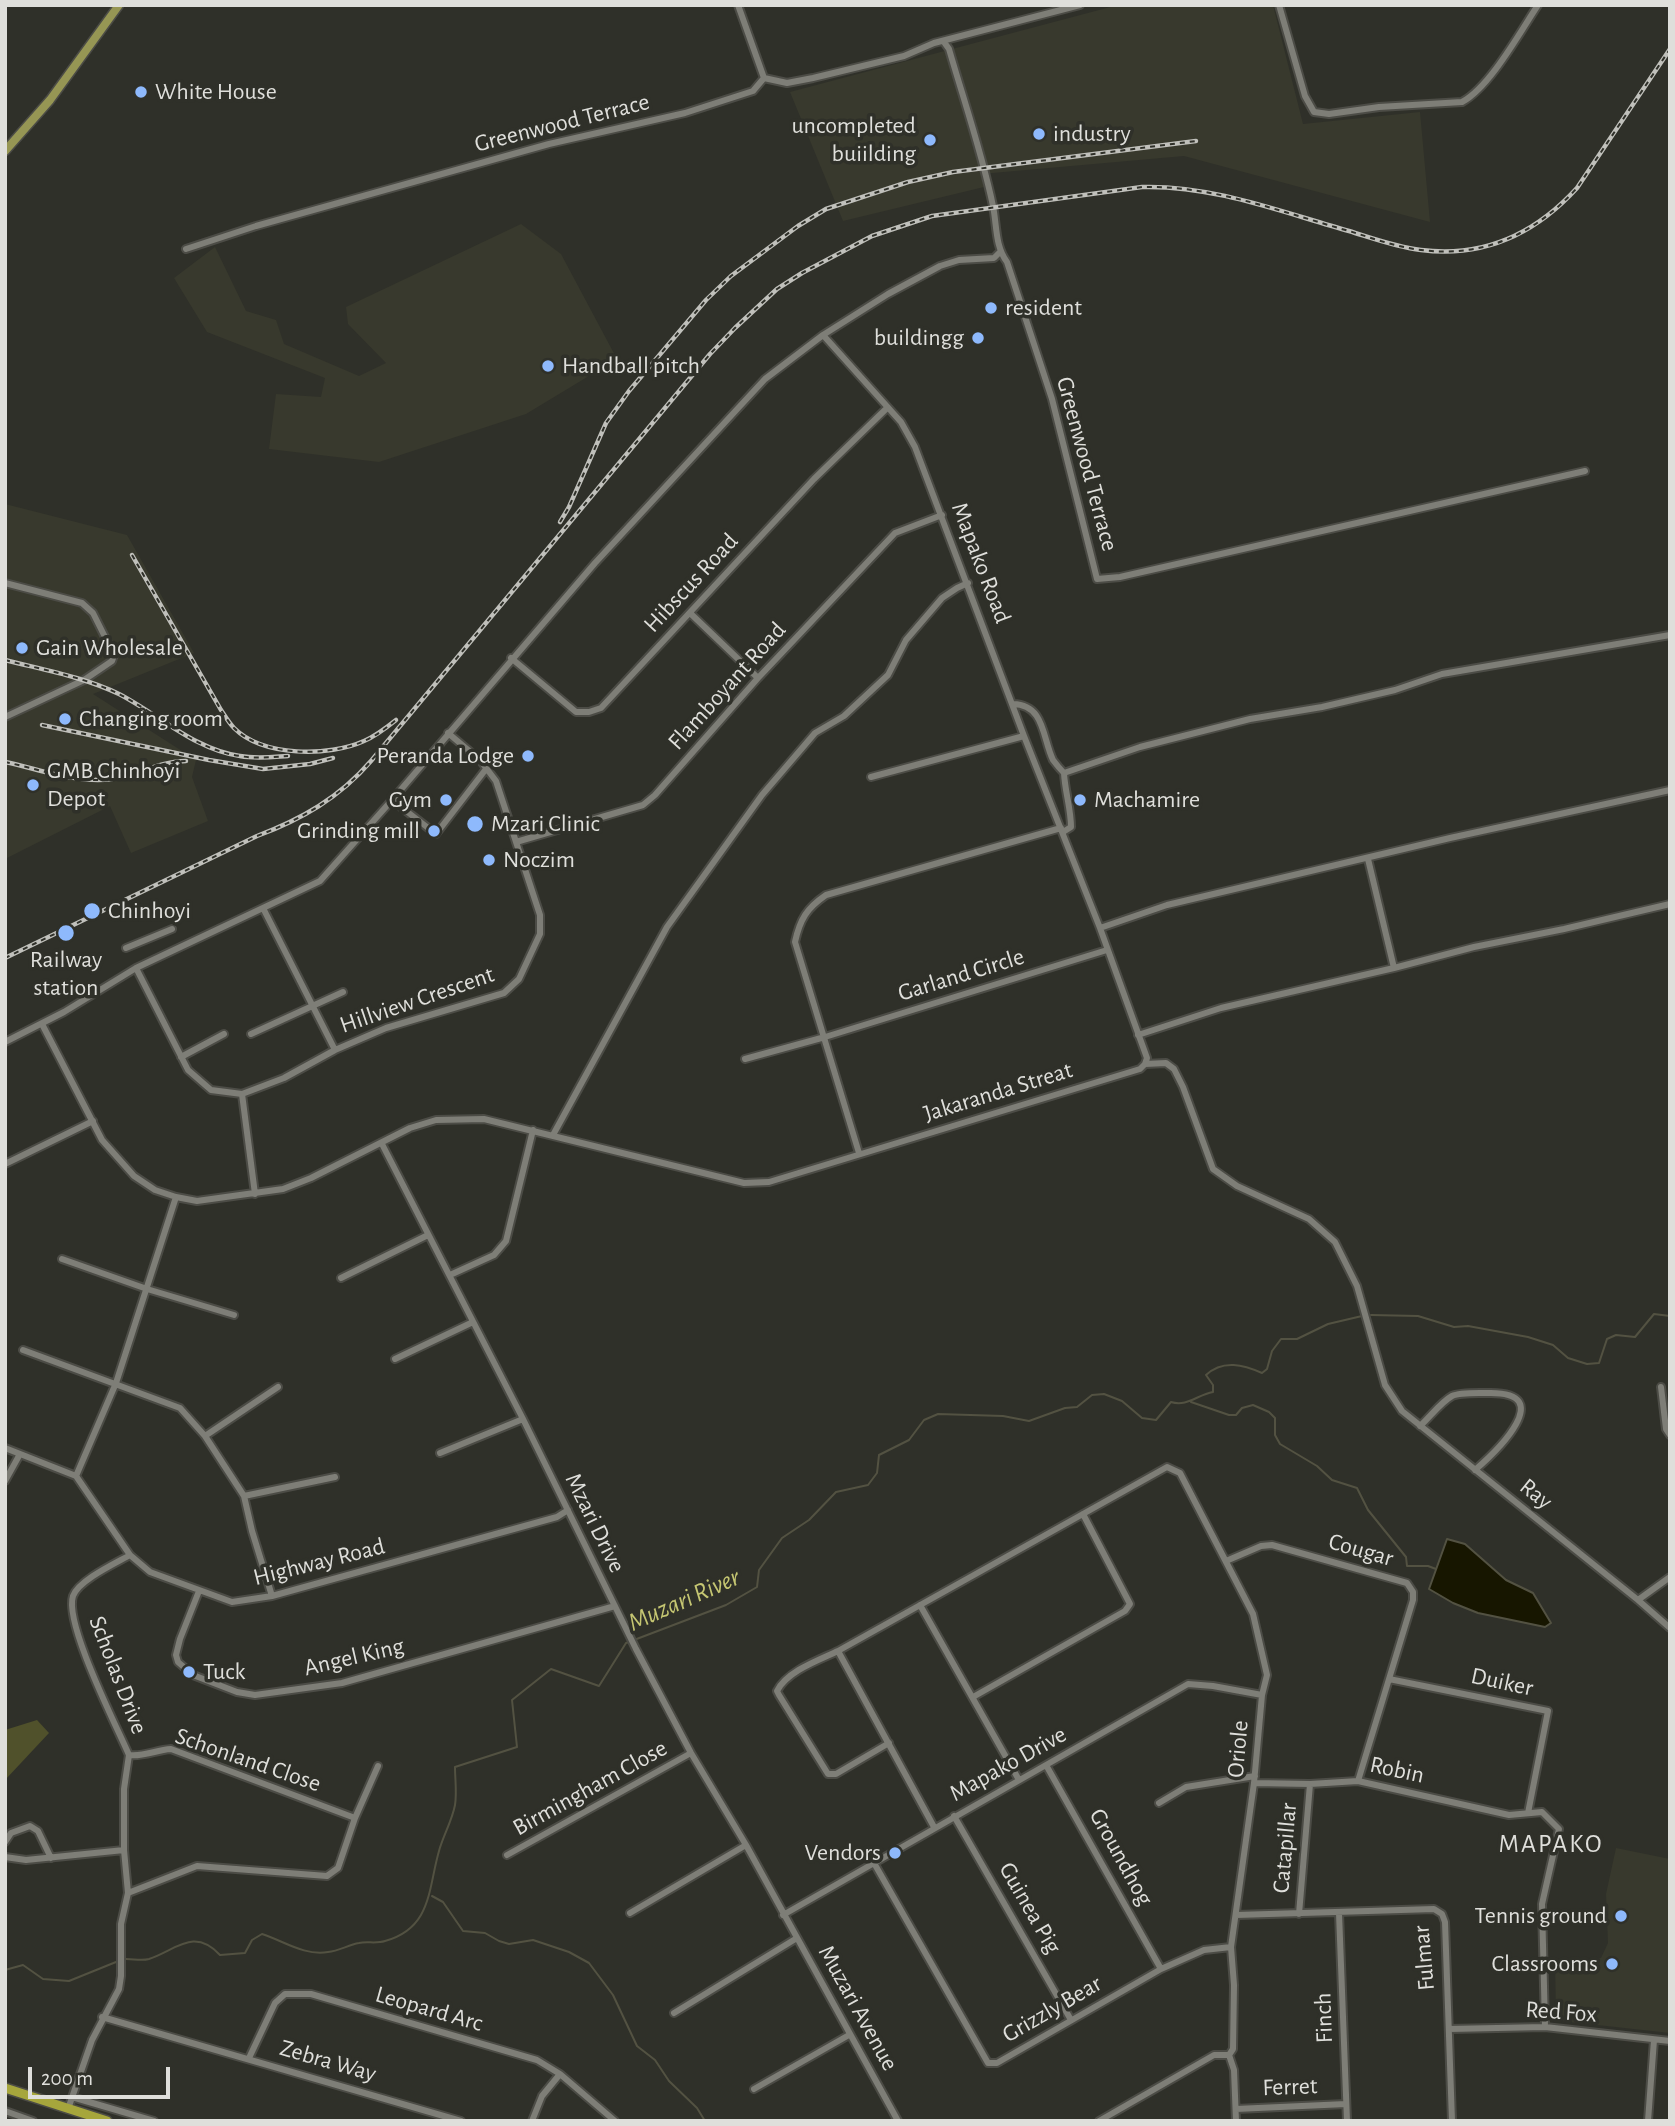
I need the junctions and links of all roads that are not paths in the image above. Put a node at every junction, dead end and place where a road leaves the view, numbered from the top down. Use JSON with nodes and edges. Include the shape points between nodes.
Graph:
{"nodes":[{"id":1,"x":119,"y":5,"type":"edge"},
{"id":2,"x":738,"y":5,"type":"edge"},
{"id":3,"x":1080,"y":5,"type":"edge"},
{"id":4,"x":1279,"y":5,"type":"edge"},
{"id":5,"x":1538,"y":5,"type":"edge"},
{"id":6,"x":944,"y":42,"type":"junction"},
{"id":7,"x":764,"y":78,"type":"junction"},
{"id":8,"x":5,"y":151,"type":"edge"},
{"id":9,"x":186,"y":249,"type":"dead end"},
{"id":10,"x":1000,"y":252,"type":"junction"},
{"id":11,"x":823,"y":335,"type":"junction"},
{"id":12,"x":887,"y":408,"type":"junction"},
{"id":13,"x":1585,"y":471,"type":"dead end"},
{"id":14,"x":942,"y":515,"type":"junction"},
{"id":15,"x":5,"y":583,"type":"edge"},
{"id":16,"x":968,"y":583,"type":"junction"},
{"id":17,"x":690,"y":613,"type":"junction"},
{"id":18,"x":1670,"y":635,"type":"edge"},
{"id":19,"x":511,"y":658,"type":"junction"},
{"id":20,"x":758,"y":678,"type":"junction"},
{"id":21,"x":1013,"y":704,"type":"junction"},
{"id":22,"x":5,"y":717,"type":"edge"},
{"id":23,"x":447,"y":733,"type":"junction"},
{"id":24,"x":1024,"y":736,"type":"junction"},
{"id":25,"x":486,"y":769,"type":"junction"},
{"id":26,"x":1064,"y":774,"type":"junction"},
{"id":27,"x":871,"y":777,"type":"dead end"},
{"id":28,"x":1670,"y":790,"type":"edge"},
{"id":29,"x":392,"y":800,"type":"junction"},
{"id":30,"x":1062,"y":830,"type":"junction"},
{"id":31,"x":516,"y":842,"type":"junction"},
{"id":32,"x":1368,"y":859,"type":"junction"},
{"id":33,"x":1670,"y":904,"type":"edge"},
{"id":34,"x":263,"y":908,"type":"junction"},
{"id":35,"x":1100,"y":928,"type":"junction"},
{"id":36,"x":172,"y":929,"type":"dead end"},
{"id":37,"x":126,"y":948,"type":"dead end"},
{"id":38,"x":1107,"y":950,"type":"junction"},
{"id":39,"x":136,"y":968,"type":"junction"},
{"id":40,"x":1394,"y":968,"type":"junction"},
{"id":41,"x":343,"y":992,"type":"dead end"},
{"id":42,"x":313,"y":1007,"type":"junction"},
{"id":43,"x":42,"y":1024,"type":"junction"},
{"id":44,"x":224,"y":1034,"type":"dead end"},
{"id":45,"x":251,"y":1034,"type":"dead end"},
{"id":46,"x":1138,"y":1035,"type":"junction"},
{"id":47,"x":825,"y":1037,"type":"junction"},
{"id":48,"x":5,"y":1042,"type":"edge"},
{"id":49,"x":335,"y":1050,"type":"junction"},
{"id":50,"x":181,"y":1057,"type":"junction"},
{"id":51,"x":745,"y":1059,"type":"dead end"},
{"id":52,"x":1145,"y":1064,"type":"junction"},
{"id":53,"x":242,"y":1094,"type":"junction"},
{"id":54,"x":93,"y":1121,"type":"junction"},
{"id":55,"x":533,"y":1130,"type":"junction"},
{"id":56,"x":553,"y":1135,"type":"junction"},
{"id":57,"x":382,"y":1144,"type":"junction"},
{"id":58,"x":859,"y":1153,"type":"junction"},
{"id":59,"x":5,"y":1164,"type":"edge"},
{"id":60,"x":255,"y":1194,"type":"junction"},
{"id":61,"x":176,"y":1197,"type":"junction"},
{"id":62,"x":428,"y":1235,"type":"junction"},
{"id":63,"x":62,"y":1259,"type":"dead end"},
{"id":64,"x":450,"y":1275,"type":"junction"},
{"id":65,"x":341,"y":1278,"type":"dead end"},
{"id":66,"x":146,"y":1289,"type":"junction"},
{"id":67,"x":234,"y":1315,"type":"dead end"},
{"id":68,"x":473,"y":1322,"type":"junction"},
{"id":69,"x":23,"y":1350,"type":"dead end"},
{"id":70,"x":395,"y":1359,"type":"dead end"},
{"id":71,"x":116,"y":1383,"type":"junction"},
{"id":72,"x":278,"y":1387,"type":"dead end"},
{"id":73,"x":1661,"y":1387,"type":"dead end"},
{"id":74,"x":523,"y":1419,"type":"junction"},
{"id":75,"x":1420,"y":1426,"type":"junction"},
{"id":76,"x":1670,"y":1435,"type":"edge"},
{"id":77,"x":205,"y":1436,"type":"junction"},
{"id":78,"x":5,"y":1448,"type":"edge"},
{"id":79,"x":440,"y":1453,"type":"dead end"},
{"id":80,"x":20,"y":1454,"type":"junction"},
{"id":81,"x":1475,"y":1470,"type":"junction"},
{"id":82,"x":76,"y":1476,"type":"junction"},
{"id":83,"x":335,"y":1477,"type":"dead end"},
{"id":84,"x":5,"y":1481,"type":"edge"},
{"id":85,"x":244,"y":1496,"type":"junction"},
{"id":86,"x":568,"y":1510,"type":"junction"},
{"id":87,"x":1083,"y":1514,"type":"junction"},
{"id":88,"x":130,"y":1555,"type":"junction"},
{"id":89,"x":1226,"y":1561,"type":"junction"},
{"id":90,"x":1670,"y":1577,"type":"edge"},
{"id":91,"x":200,"y":1591,"type":"junction"},
{"id":92,"x":272,"y":1596,"type":"junction"},
{"id":93,"x":1638,"y":1600,"type":"junction"},
{"id":94,"x":920,"y":1605,"type":"junction"},
{"id":95,"x":615,"y":1606,"type":"junction"},
{"id":96,"x":1670,"y":1628,"type":"edge"},
{"id":97,"x":838,"y":1651,"type":"junction"},
{"id":98,"x":1389,"y":1679,"type":"junction"},
{"id":99,"x":1262,"y":1695,"type":"junction"},
{"id":100,"x":973,"y":1697,"type":"junction"},
{"id":101,"x":889,"y":1743,"type":"junction"},
{"id":102,"x":691,"y":1753,"type":"junction"},
{"id":103,"x":129,"y":1755,"type":"junction"},
{"id":104,"x":1046,"y":1765,"type":"junction"},
{"id":105,"x":377,"y":1766,"type":"dead end"},
{"id":106,"x":1255,"y":1779,"type":"junction"},
{"id":107,"x":1019,"y":1780,"type":"junction"},
{"id":108,"x":1358,"y":1781,"type":"junction"},
{"id":109,"x":1310,"y":1784,"type":"junction"},
{"id":110,"x":1159,"y":1803,"type":"dead end"},
{"id":111,"x":1528,"y":1813,"type":"junction"},
{"id":112,"x":954,"y":1815,"type":"junction"},
{"id":113,"x":355,"y":1818,"type":"junction"},
{"id":114,"x":934,"y":1827,"type":"junction"},
{"id":115,"x":5,"y":1842,"type":"edge"},
{"id":116,"x":746,"y":1845,"type":"junction"},
{"id":117,"x":124,"y":1850,"type":"junction"},
{"id":118,"x":507,"y":1855,"type":"dead end"},
{"id":119,"x":5,"y":1857,"type":"edge"},
{"id":120,"x":51,"y":1858,"type":"junction"},
{"id":121,"x":874,"y":1863,"type":"junction"},
{"id":122,"x":128,"y":1893,"type":"junction"},
{"id":123,"x":630,"y":1913,"type":"dead end"},
{"id":124,"x":1339,"y":1913,"type":"junction"},
{"id":125,"x":1299,"y":1914,"type":"junction"},
{"id":126,"x":783,"y":1915,"type":"junction"},
{"id":127,"x":1236,"y":1915,"type":"junction"},
{"id":128,"x":797,"y":1938,"type":"junction"},
{"id":129,"x":1231,"y":1947,"type":"junction"},
{"id":130,"x":1161,"y":1969,"type":"junction"},
{"id":131,"x":674,"y":2012,"type":"dead end"},
{"id":132,"x":102,"y":2017,"type":"junction"},
{"id":133,"x":1071,"y":2020,"type":"junction"},
{"id":134,"x":1545,"y":2027,"type":"junction"},
{"id":135,"x":1449,"y":2029,"type":"junction"},
{"id":136,"x":849,"y":2035,"type":"junction"},
{"id":137,"x":1654,"y":2040,"type":"junction"},
{"id":138,"x":1670,"y":2041,"type":"edge"},
{"id":139,"x":1228,"y":2055,"type":"junction"},
{"id":140,"x":249,"y":2058,"type":"junction"},
{"id":141,"x":560,"y":2074,"type":"junction"},
{"id":142,"x":5,"y":2088,"type":"edge"},
{"id":143,"x":754,"y":2089,"type":"dead end"},
{"id":144,"x":72,"y":2097,"type":"junction"},
{"id":145,"x":1346,"y":2104,"type":"junction"},
{"id":146,"x":68,"y":2109,"type":"junction"},
{"id":147,"x":1236,"y":2109,"type":"junction"},
{"id":148,"x":5,"y":2111,"type":"edge"},
{"id":149,"x":92,"y":2119,"type":"edge"},
{"id":150,"x":33,"y":2121,"type":"edge"},
{"id":151,"x":107,"y":2121,"type":"edge"},
{"id":152,"x":154,"y":2121,"type":"edge"},
{"id":153,"x":461,"y":2121,"type":"edge"},
{"id":154,"x":532,"y":2121,"type":"edge"},
{"id":155,"x":615,"y":2121,"type":"edge"},
{"id":156,"x":898,"y":2121,"type":"edge"},
{"id":157,"x":1099,"y":2121,"type":"edge"},
{"id":158,"x":1236,"y":2121,"type":"edge"},
{"id":159,"x":1347,"y":2121,"type":"edge"},
{"id":160,"x":1452,"y":2121,"type":"edge"},
{"id":161,"x":1648,"y":2121,"type":"edge"}],
"edges":[{"from":1,"to":8,"type":"main road","via":[[50,100]]},
{"from":2,"to":7,"type":"street"},
{"from":3,"to":6,"type":"street"},
{"from":4,"to":5,"type":"street","via":[[1305,96],[1314,113],[1329,114],[1470,98]]},
{"from":6,"to":7,"type":"street","via":[[813,78],[787,83]]},
{"from":6,"to":10,"type":"street","name":"Greenwood Terrace","via":[[983,167]]},
{"from":7,"to":9,"type":"street","name":"Greenwood Terrace","via":[[753,91],[685,113],[474,164]]},
{"from":10,"to":11,"type":"street","via":[[993,258],[959,260],[940,267]]},
{"from":10,"to":13,"type":"street","name":"Greenwood Terrace","via":[[1052,399],[1097,579]]},
{"from":11,"to":12,"type":"street","name":"Mapako Road"},
{"from":11,"to":19,"type":"street","via":[[765,379]]},
{"from":12,"to":14,"type":"street","name":"Mapako Road","via":[[915,447]]},
{"from":12,"to":17,"type":"street","name":"Hibscus Road"},
{"from":14,"to":16,"type":"street","name":"Mapako Road"},
{"from":14,"to":20,"type":"street","name":"Flamboyant Road","via":[[895,533]]},
{"from":15,"to":22,"type":"street","via":[[82,603],[93,613],[114,655],[112,662],[83,680]]},
{"from":16,"to":21,"type":"street","name":"Mapako Road"},
{"from":16,"to":56,"type":"street","via":[[942,598],[906,640],[888,676],[844,716],[815,733],[762,795],[667,927]]},
{"from":17,"to":19,"type":"street","name":"Hibscus Road","via":[[601,708],[589,712],[576,712]]},
{"from":17,"to":20,"type":"street"},
{"from":18,"to":26,"type":"street","via":[[1442,674],[1383,693],[1140,747]]},
{"from":19,"to":23,"type":"street"},
{"from":20,"to":31,"type":"street","name":"Flamboyant Road","via":[[643,805]]},
{"from":21,"to":24,"type":"street","name":"Mapako Road"},
{"from":21,"to":26,"type":"street","via":[[1037,715],[1053,760]]},
{"from":23,"to":25,"type":"street","name":"Hillview Crescent"},
{"from":23,"to":29,"type":"street"},
{"from":24,"to":27,"type":"street"},
{"from":24,"to":30,"type":"street","name":"Mapako Road"},
{"from":25,"to":29,"type":"street","via":[[436,834]]},
{"from":25,"to":31,"type":"street","name":"Hillview Crescent","via":[[496,781]]},
{"from":26,"to":30,"type":"street","via":[[1071,827]]},
{"from":28,"to":32,"type":"street"},
{"from":29,"to":34,"type":"street","via":[[320,881]]},
{"from":30,"to":35,"type":"street","name":"Mapako Road"},
{"from":30,"to":47,"type":"street","via":[[826,894],[811,905],[795,942]]},
{"from":31,"to":49,"type":"street","name":"Hillview Crescent","via":[[540,915],[540,934],[519,979],[504,993],[386,1028]]},
{"from":32,"to":35,"type":"street","via":[[1167,905]]},
{"from":32,"to":40,"type":"street"},
{"from":33,"to":40,"type":"street"},
{"from":34,"to":39,"type":"street"},
{"from":34,"to":42,"type":"street"},
{"from":35,"to":38,"type":"street","name":"Mapako Road"},
{"from":36,"to":37,"type":"street"},
{"from":38,"to":46,"type":"street","name":"Mapako Road"},
{"from":38,"to":47,"type":"street","name":"Garland Circle"},
{"from":39,"to":43,"type":"street"},
{"from":39,"to":50,"type":"street"},
{"from":40,"to":46,"type":"street","via":[[1221,1008]]},
{"from":41,"to":42,"type":"street"},
{"from":42,"to":45,"type":"street"},
{"from":42,"to":49,"type":"street"},
{"from":43,"to":48,"type":"street"},
{"from":43,"to":54,"type":"street"},
{"from":44,"to":50,"type":"street"},
{"from":46,"to":52,"type":"street","name":"Mapako Road"},
{"from":47,"to":51,"type":"street","name":"Garland Circle"},
{"from":47,"to":58,"type":"street"},
{"from":49,"to":53,"type":"street","name":"Hillview Crescent"},
{"from":50,"to":53,"type":"street","via":[[188,1070],[211,1090]]},
{"from":52,"to":58,"type":"street","name":"Jakaranda Streat"},
{"from":52,"to":75,"type":"street","name":"Ray","via":[[1166,1063],[1174,1069],[1213,1169],[1237,1186],[1309,1219],[1335,1242],[1357,1286],[1385,1385],[1402,1411]]},
{"from":53,"to":60,"type":"street"},
{"from":54,"to":59,"type":"street"},
{"from":54,"to":61,"type":"street","via":[[102,1140],[134,1176]]},
{"from":55,"to":56,"type":"street","name":"Jakaranda Streat"},
{"from":55,"to":57,"type":"street","name":"Jakaranda Streat","via":[[484,1119],[436,1120]]},
{"from":55,"to":64,"type":"street","via":[[506,1241],[494,1255]]},
{"from":56,"to":58,"type":"street","name":"Jakaranda Streat","via":[[744,1183],[769,1182]]},
{"from":57,"to":60,"type":"street","via":[[283,1189]]},
{"from":57,"to":62,"type":"street","name":"Mzari Drive"},
{"from":60,"to":61,"type":"street","via":[[197,1200]]},
{"from":61,"to":66,"type":"street"},
{"from":62,"to":64,"type":"street","name":"Mzari Drive"},
{"from":62,"to":65,"type":"street"},
{"from":63,"to":66,"type":"street"},
{"from":64,"to":68,"type":"street","name":"Mzari Drive"},
{"from":66,"to":67,"type":"street"},
{"from":66,"to":71,"type":"street"},
{"from":68,"to":70,"type":"street"},
{"from":68,"to":74,"type":"street","name":"Mzari Drive"},
{"from":69,"to":71,"type":"street"},
{"from":71,"to":77,"type":"street","via":[[180,1408]]},
{"from":71,"to":82,"type":"street"},
{"from":72,"to":77,"type":"street"},
{"from":73,"to":76,"type":"street"},
{"from":74,"to":79,"type":"street"},
{"from":74,"to":86,"type":"street","name":"Mzari Drive"},
{"from":75,"to":81,"type":"street","name":"Ray"},
{"from":75,"to":81,"type":"street","via":[[1453,1396],[1492,1393],[1510,1395],[1520,1402],[1520,1418],[1506,1440]]},
{"from":77,"to":85,"type":"street"},
{"from":78,"to":80,"type":"street"},
{"from":80,"to":82,"type":"street"},
{"from":80,"to":84,"type":"street"},
{"from":81,"to":93,"type":"street","name":"Ray"},
{"from":82,"to":88,"type":"street","name":"Highway Road"},
{"from":83,"to":85,"type":"street"},
{"from":85,"to":92,"type":"street"},
{"from":86,"to":92,"type":"street","name":"Highway Road","via":[[557,1517]]},
{"from":86,"to":95,"type":"street","name":"Mzari Drive"},
{"from":87,"to":89,"type":"street","name":"Oriole","via":[[1172,1467],[1181,1473]]},
{"from":87,"to":94,"type":"street"},
{"from":87,"to":100,"type":"street","via":[[1130,1604]]},
{"from":88,"to":91,"type":"street","name":"Highway Road","via":[[150,1572]]},
{"from":88,"to":103,"type":"street","name":"Scholas Drive","via":[[81,1584],[72,1608],[80,1640]]},
{"from":89,"to":98,"type":"street","name":"Cougar","via":[[1272,1545],[1407,1583],[1413,1600]]},
{"from":89,"to":99,"type":"street","name":"Oriole","via":[[1253,1614],[1267,1675]]},
{"from":90,"to":93,"type":"street"},
{"from":91,"to":92,"type":"street","name":"Highway Road","via":[[232,1602]]},
{"from":91,"to":95,"type":"street","name":"Angel King","via":[[180,1639],[178,1662],[193,1675],[255,1695],[342,1683]]},
{"from":93,"to":96,"type":"street","name":"Ray"},
{"from":94,"to":97,"type":"street"},
{"from":94,"to":100,"type":"street"},
{"from":95,"to":102,"type":"street","name":"Mzari Drive"},
{"from":97,"to":101,"type":"street"},
{"from":97,"to":101,"type":"street","via":[[780,1684],[779,1695],[828,1773],[836,1774]]},
{"from":98,"to":108,"type":"street","name":"Cougar"},
{"from":98,"to":111,"type":"street","name":"Duiker","via":[[1548,1711]]},
{"from":99,"to":104,"type":"street","name":"Mapako Drive","via":[[1188,1685]]},
{"from":99,"to":106,"type":"street","name":"Oriole"},
{"from":100,"to":107,"type":"street"},
{"from":101,"to":114,"type":"street"},
{"from":102,"to":116,"type":"street","name":"Mzari Drive"},
{"from":102,"to":118,"type":"street","name":"Birmingham Close"},
{"from":103,"to":113,"type":"street","name":"Schonland Close","via":[[171,1749]]},
{"from":103,"to":117,"type":"street"},
{"from":104,"to":107,"type":"street","name":"Mapako Drive"},
{"from":104,"to":130,"type":"street","name":"Groundhog"},
{"from":105,"to":113,"type":"street"},
{"from":106,"to":109,"type":"street","name":"Robin"},
{"from":106,"to":110,"type":"street","name":"Robin","via":[[1186,1787]]},
{"from":106,"to":127,"type":"street","name":"Oriole"},
{"from":107,"to":112,"type":"street","name":"Mapako Drive"},
{"from":108,"to":109,"type":"street","name":"Robin"},
{"from":108,"to":111,"type":"street","name":"Robin","via":[[1509,1815]]},
{"from":109,"to":125,"type":"street","name":"Catapillar"},
{"from":111,"to":134,"type":"street","via":[[1542,1812],[1559,1829],[1542,1904]]},
{"from":112,"to":114,"type":"street","name":"Mapako Drive"},
{"from":112,"to":133,"type":"street","name":"Guinea Pig"},
{"from":113,"to":122,"type":"street","via":[[338,1868],[327,1876],[197,1866]]},
{"from":114,"to":121,"type":"street","name":"Mapako Drive"},
{"from":115,"to":120,"type":"street","via":[[11,1833],[30,1826]]},
{"from":116,"to":123,"type":"street"},
{"from":116,"to":126,"type":"street","name":"Mzari Drive"},
{"from":117,"to":120,"type":"street"},
{"from":117,"to":122,"type":"street"},
{"from":119,"to":120,"type":"street"},
{"from":121,"to":126,"type":"street","name":"Mapako Drive"},
{"from":121,"to":133,"type":"street","name":"Grizzly Bear","via":[[988,2063],[997,2063]]},
{"from":122,"to":132,"type":"street","via":[[121,1924],[119,1989]]},
{"from":124,"to":125,"type":"street","name":"Fulmar"},
{"from":124,"to":135,"type":"street","name":"Fulmar","via":[[1434,1909],[1442,1914]]},
{"from":124,"to":145,"type":"street","name":"Finch"},
{"from":125,"to":127,"type":"street","name":"Fulmar"},
{"from":126,"to":128,"type":"street","name":"Muzari Avenue"},
{"from":127,"to":129,"type":"street","name":"Oriole"},
{"from":128,"to":131,"type":"street"},
{"from":128,"to":136,"type":"street","name":"Muzari Avenue"},
{"from":129,"to":130,"type":"street","name":"Grizzly Bear","via":[[1204,1950]]},
{"from":129,"to":139,"type":"street","name":"Oriole","via":[[1233,2049]]},
{"from":130,"to":133,"type":"street","name":"Grizzly Bear"},
{"from":132,"to":140,"type":"street","name":"Zebra Way"},
{"from":132,"to":144,"type":"street"},
{"from":134,"to":135,"type":"street","name":"Red Fox"},
{"from":134,"to":137,"type":"street","name":"Red Fox"},
{"from":135,"to":160,"type":"street","name":"Fulmar"},
{"from":136,"to":143,"type":"street"},
{"from":136,"to":156,"type":"street","name":"Muzari Avenue"},
{"from":137,"to":138,"type":"street","name":"Red Fox"},
{"from":137,"to":161,"type":"street"},
{"from":139,"to":147,"type":"street","via":[[1234,2070]]},
{"from":139,"to":157,"type":"street","via":[[1214,2055]]},
{"from":140,"to":141,"type":"street","name":"Leopard Arc","via":[[275,2003],[285,1994],[311,1994],[537,2060]]},
{"from":140,"to":153,"type":"street","name":"Zebra Way"},
{"from":141,"to":154,"type":"street","via":[[542,2096]]},
{"from":141,"to":155,"type":"street","name":"Leopard Arc"},
{"from":142,"to":146,"type":"highway"},
{"from":144,"to":146,"type":"street"},
{"from":144,"to":152,"type":"street"},
{"from":145,"to":147,"type":"street","name":"Ferret"},
{"from":145,"to":159,"type":"street","name":"Finch"},
{"from":146,"to":149,"type":"highway"},
{"from":147,"to":158,"type":"street"},
{"from":148,"to":150,"type":"street"},
{"from":149,"to":151,"type":"highway"}]}
